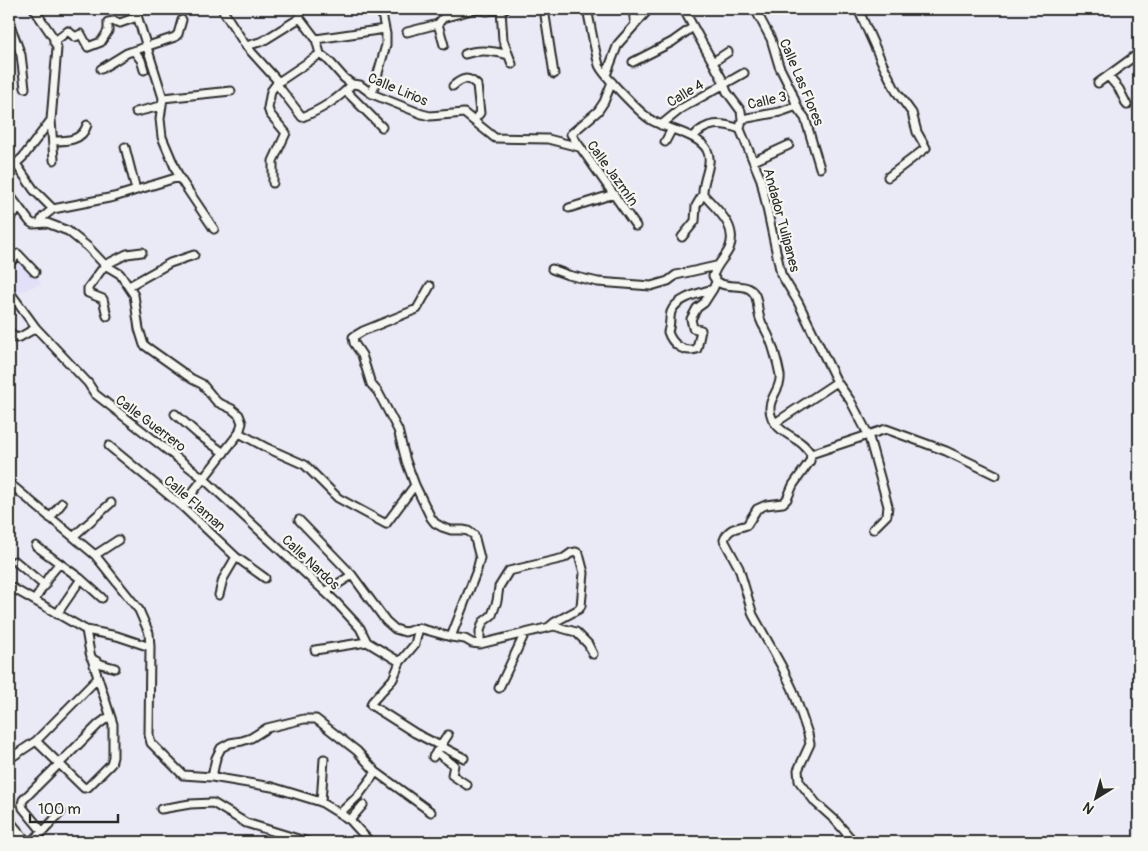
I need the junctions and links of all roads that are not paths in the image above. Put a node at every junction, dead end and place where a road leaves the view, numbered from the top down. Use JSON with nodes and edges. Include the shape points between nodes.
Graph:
{"nodes":[{"id":1,"x":34,"y":9,"type":"edge"},
{"id":2,"x":135,"y":9,"type":"edge"},
{"id":3,"x":222,"y":9,"type":"edge"},
{"id":4,"x":381,"y":9,"type":"edge"},
{"id":5,"x":476,"y":9,"type":"edge"},
{"id":6,"x":503,"y":9,"type":"edge"},
{"id":7,"x":544,"y":9,"type":"edge"},
{"id":8,"x":587,"y":9,"type":"edge"},
{"id":9,"x":632,"y":9,"type":"edge"},
{"id":10,"x":649,"y":9,"type":"edge"},
{"id":11,"x":755,"y":9,"type":"edge"},
{"id":12,"x":858,"y":9,"type":"edge"},
{"id":13,"x":300,"y":10,"type":"edge"},
{"id":14,"x":684,"y":10,"type":"dead end"},
{"id":15,"x":450,"y":12,"type":"edge"},
{"id":16,"x":137,"y":18,"type":"junction"},
{"id":17,"x":300,"y":18,"type":"junction"},
{"id":18,"x":182,"y":20,"type":"dead end"},
{"id":19,"x":9,"y":22,"type":"edge"},
{"id":20,"x":438,"y":24,"type":"junction"},
{"id":21,"x":635,"y":24,"type":"junction"},
{"id":22,"x":693,"y":27,"type":"junction"},
{"id":23,"x":385,"y":29,"type":"junction"},
{"id":24,"x":407,"y":32,"type":"dead end"},
{"id":25,"x":316,"y":39,"type":"junction"},
{"id":26,"x":54,"y":42,"type":"junction"},
{"id":27,"x":444,"y":45,"type":"dead end"},
{"id":28,"x":146,"y":46,"type":"junction"},
{"id":29,"x":246,"y":46,"type":"junction"},
{"id":30,"x":134,"y":51,"type":"junction"},
{"id":31,"x":728,"y":52,"type":"dead end"},
{"id":32,"x":320,"y":54,"type":"junction"},
{"id":33,"x":465,"y":54,"type":"dead end"},
{"id":34,"x":1139,"y":54,"type":"edge"},
{"id":35,"x":508,"y":55,"type":"junction"},
{"id":36,"x":632,"y":62,"type":"dead end"},
{"id":37,"x":713,"y":62,"type":"junction"},
{"id":38,"x":512,"y":64,"type":"dead end"},
{"id":39,"x":101,"y":69,"type":"dead end"},
{"id":40,"x":144,"y":70,"type":"dead end"},
{"id":41,"x":744,"y":73,"type":"dead end"},
{"id":42,"x":554,"y":74,"type":"dead end"},
{"id":43,"x":606,"y":75,"type":"junction"},
{"id":44,"x":1108,"y":76,"type":"junction"},
{"id":45,"x":612,"y":82,"type":"junction"},
{"id":46,"x":277,"y":83,"type":"junction"},
{"id":47,"x":1098,"y":83,"type":"dead end"},
{"id":48,"x":352,"y":84,"type":"junction"},
{"id":49,"x":724,"y":85,"type":"junction"},
{"id":50,"x":453,"y":86,"type":"dead end"},
{"id":51,"x":25,"y":88,"type":"dead end"},
{"id":52,"x":232,"y":91,"type":"dead end"},
{"id":53,"x":346,"y":91,"type":"junction"},
{"id":54,"x":372,"y":94,"type":"junction"},
{"id":55,"x":162,"y":102,"type":"junction"},
{"id":56,"x":1127,"y":105,"type":"dead end"},
{"id":57,"x":797,"y":106,"type":"junction"},
{"id":58,"x":136,"y":112,"type":"dead end"},
{"id":59,"x":742,"y":118,"type":"junction"},
{"id":60,"x":51,"y":120,"type":"junction"},
{"id":61,"x":474,"y":120,"type":"junction"},
{"id":62,"x":88,"y":125,"type":"dead end"},
{"id":63,"x":661,"y":125,"type":"junction"},
{"id":64,"x":382,"y":127,"type":"dead end"},
{"id":65,"x":672,"y":129,"type":"junction"},
{"id":66,"x":740,"y":129,"type":"junction"},
{"id":67,"x":692,"y":137,"type":"junction"},
{"id":68,"x":53,"y":141,"type":"junction"},
{"id":69,"x":665,"y":142,"type":"dead end"},
{"id":70,"x":788,"y":145,"type":"dead end"},
{"id":71,"x":125,"y":147,"type":"dead end"},
{"id":72,"x":579,"y":147,"type":"junction"},
{"id":73,"x":54,"y":160,"type":"dead end"},
{"id":74,"x":754,"y":161,"type":"junction"},
{"id":75,"x":16,"y":164,"type":"junction"},
{"id":76,"x":820,"y":168,"type":"dead end"},
{"id":77,"x":9,"y":170,"type":"edge"},
{"id":78,"x":179,"y":177,"type":"junction"},
{"id":79,"x":888,"y":177,"type":"dead end"},
{"id":80,"x":272,"y":183,"type":"dead end"},
{"id":81,"x":136,"y":190,"type":"junction"},
{"id":82,"x":9,"y":194,"type":"edge"},
{"id":83,"x":614,"y":194,"type":"junction"},
{"id":84,"x":703,"y":194,"type":"junction"},
{"id":85,"x":19,"y":208,"type":"junction"},
{"id":86,"x":569,"y":208,"type":"dead end"},
{"id":87,"x":54,"y":209,"type":"junction"},
{"id":88,"x":9,"y":218,"type":"edge"},
{"id":89,"x":36,"y":224,"type":"junction"},
{"id":90,"x":636,"y":226,"type":"dead end"},
{"id":91,"x":214,"y":229,"type":"dead end"},
{"id":92,"x":682,"y":237,"type":"dead end"},
{"id":93,"x":142,"y":252,"type":"dead end"},
{"id":94,"x":194,"y":255,"type":"dead end"},
{"id":95,"x":9,"y":264,"type":"edge"},
{"id":96,"x":105,"y":265,"type":"junction"},
{"id":97,"x":716,"y":266,"type":"junction"},
{"id":98,"x":552,"y":269,"type":"dead end"},
{"id":99,"x":35,"y":272,"type":"dead end"},
{"id":100,"x":714,"y":285,"type":"junction"},
{"id":101,"x":129,"y":286,"type":"junction"},
{"id":102,"x":430,"y":286,"type":"dead end"},
{"id":103,"x":9,"y":291,"type":"edge"},
{"id":104,"x":107,"y":316,"type":"dead end"},
{"id":105,"x":36,"y":328,"type":"junction"},
{"id":106,"x":9,"y":331,"type":"edge"},
{"id":107,"x":837,"y":382,"type":"junction"},
{"id":108,"x":175,"y":414,"type":"dead end"},
{"id":109,"x":775,"y":422,"type":"junction"},
{"id":110,"x":240,"y":433,"type":"junction"},
{"id":111,"x":868,"y":434,"type":"junction"},
{"id":112,"x":108,"y":446,"type":"dead end"},
{"id":113,"x":224,"y":453,"type":"junction"},
{"id":114,"x":811,"y":454,"type":"junction"},
{"id":115,"x":996,"y":475,"type":"dead end"},
{"id":116,"x":203,"y":478,"type":"junction"},
{"id":117,"x":9,"y":483,"type":"edge"},
{"id":118,"x":415,"y":485,"type":"junction"},
{"id":119,"x":62,"y":503,"type":"dead end"},
{"id":120,"x":112,"y":503,"type":"dead end"},
{"id":121,"x":182,"y":506,"type":"junction"},
{"id":122,"x":50,"y":518,"type":"junction"},
{"id":123,"x":299,"y":520,"type":"dead end"},
{"id":124,"x":873,"y":529,"type":"dead end"},
{"id":125,"x":74,"y":536,"type":"junction"},
{"id":126,"x":118,"y":540,"type":"dead end"},
{"id":127,"x":36,"y":546,"type":"dead end"},
{"id":128,"x":94,"y":555,"type":"junction"},
{"id":129,"x":236,"y":557,"type":"junction"},
{"id":130,"x":15,"y":561,"type":"dead end"},
{"id":131,"x":59,"y":564,"type":"junction"},
{"id":132,"x":352,"y":575,"type":"junction"},
{"id":133,"x":265,"y":578,"type":"dead end"},
{"id":134,"x":80,"y":579,"type":"junction"},
{"id":135,"x":9,"y":586,"type":"edge"},
{"id":136,"x":45,"y":586,"type":"junction"},
{"id":137,"x":325,"y":592,"type":"junction"},
{"id":138,"x":219,"y":595,"type":"dead end"},
{"id":139,"x":102,"y":598,"type":"dead end"},
{"id":140,"x":35,"y":600,"type":"junction"},
{"id":141,"x":57,"y":614,"type":"junction"},
{"id":142,"x":419,"y":628,"type":"junction"},
{"id":143,"x":549,"y":628,"type":"junction"},
{"id":144,"x":86,"y":630,"type":"junction"},
{"id":145,"x":524,"y":633,"type":"junction"},
{"id":146,"x":451,"y":637,"type":"junction"},
{"id":147,"x":367,"y":642,"type":"junction"},
{"id":148,"x":480,"y":644,"type":"junction"},
{"id":149,"x":150,"y":647,"type":"junction"},
{"id":150,"x":315,"y":650,"type":"dead end"},
{"id":151,"x":593,"y":654,"type":"dead end"},
{"id":152,"x":91,"y":658,"type":"junction"},
{"id":153,"x":400,"y":662,"type":"junction"},
{"id":154,"x":116,"y":668,"type":"dead end"},
{"id":155,"x":97,"y":679,"type":"junction"},
{"id":156,"x":499,"y":688,"type":"dead end"},
{"id":157,"x":110,"y":716,"type":"junction"},
{"id":158,"x":448,"y":735,"type":"dead end"},
{"id":159,"x":36,"y":740,"type":"junction"},
{"id":160,"x":440,"y":745,"type":"junction"},
{"id":161,"x":464,"y":758,"type":"dead end"},
{"id":162,"x":9,"y":759,"type":"edge"},
{"id":163,"x":324,"y":759,"type":"dead end"},
{"id":164,"x":60,"y":764,"type":"junction"},
{"id":165,"x":376,"y":772,"type":"junction"},
{"id":166,"x":212,"y":777,"type":"junction"},
{"id":167,"x":466,"y":785,"type":"dead end"},
{"id":168,"x":321,"y":802,"type":"junction"},
{"id":169,"x":363,"y":805,"type":"dead end"},
{"id":170,"x":161,"y":809,"type":"dead end"},
{"id":171,"x":60,"y":812,"type":"dead end"},
{"id":172,"x":431,"y":812,"type":"dead end"},
{"id":173,"x":340,"y":813,"type":"junction"},
{"id":174,"x":9,"y":820,"type":"edge"},
{"id":175,"x":350,"y":820,"type":"junction"},
{"id":176,"x":42,"y":831,"type":"junction"},
{"id":177,"x":308,"y":842,"type":"edge"},
{"id":178,"x":370,"y":842,"type":"edge"},
{"id":179,"x":854,"y":842,"type":"edge"}],
"edges":[{"from":1,"to":26,"type":"street"},
{"from":2,"to":16,"type":"street"},
{"from":3,"to":29,"type":"street"},
{"from":4,"to":23,"type":"street"},
{"from":5,"to":6,"type":"street"},
{"from":5,"to":15,"type":"street"},
{"from":6,"to":35,"type":"street","via":[[503,40]]},
{"from":7,"to":42,"type":"street"},
{"from":8,"to":43,"type":"street","via":[[599,66]]},
{"from":9,"to":21,"type":"street"},
{"from":10,"to":21,"type":"street"},
{"from":11,"to":57,"type":"street","name":"Calle Las Flores"},
{"from":12,"to":79,"type":"street","via":[[884,68],[912,113],[926,148]]},
{"from":13,"to":17,"type":"street"},
{"from":14,"to":22,"type":"street"},
{"from":15,"to":20,"type":"street"},
{"from":16,"to":26,"type":"street","via":[[108,22],[101,42],[88,47],[81,34],[74,37],[68,31]]},
{"from":16,"to":28,"type":"street"},
{"from":17,"to":25,"type":"street"},
{"from":17,"to":29,"type":"street","via":[[263,41]]},
{"from":18,"to":28,"type":"street","via":[[178,34]]},
{"from":19,"to":51,"type":"street","via":[[21,55]]},
{"from":20,"to":24,"type":"street"},
{"from":20,"to":27,"type":"street"},
{"from":21,"to":43,"type":"street","via":[[618,44]]},
{"from":22,"to":36,"type":"street","via":[[672,42]]},
{"from":22,"to":37,"type":"street"},
{"from":23,"to":25,"type":"street"},
{"from":23,"to":54,"type":"street","via":[[386,45]]},
{"from":25,"to":32,"type":"street"},
{"from":26,"to":60,"type":"street","via":[[57,48]]},
{"from":28,"to":30,"type":"street"},
{"from":28,"to":55,"type":"street"},
{"from":29,"to":46,"type":"street"},
{"from":30,"to":39,"type":"street"},
{"from":30,"to":40,"type":"street","via":[[142,60]]},
{"from":31,"to":37,"type":"street"},
{"from":32,"to":46,"type":"street"},
{"from":32,"to":48,"type":"street"},
{"from":33,"to":35,"type":"street","via":[[484,51]]},
{"from":34,"to":44,"type":"street"},
{"from":35,"to":38,"type":"street"},
{"from":37,"to":49,"type":"street"},
{"from":41,"to":49,"type":"street","name":"Calle 4"},
{"from":43,"to":45,"type":"street"},
{"from":44,"to":47,"type":"street"},
{"from":44,"to":56,"type":"street"},
{"from":45,"to":63,"type":"street","via":[[642,114]]},
{"from":45,"to":72,"type":"street","name":"Calle Jazmín","via":[[598,111],[571,134]]},
{"from":46,"to":53,"type":"street","name":"Calle Lirios","via":[[302,117]]},
{"from":46,"to":80,"type":"street","via":[[270,91],[268,108],[286,132],[273,161]]},
{"from":48,"to":53,"type":"street","name":"Calle Lirios"},
{"from":48,"to":54,"type":"street","name":"Calle Lirios","via":[[360,85]]},
{"from":49,"to":59,"type":"street"},
{"from":49,"to":63,"type":"street","name":"Calle 4","via":[[682,108]]},
{"from":50,"to":61,"type":"street","via":[[462,79],[472,80],[477,85],[480,113]]},
{"from":52,"to":55,"type":"street"},
{"from":53,"to":64,"type":"street"},
{"from":54,"to":61,"type":"street","name":"Calle Lirios","via":[[422,114],[464,113]]},
{"from":55,"to":58,"type":"street"},
{"from":55,"to":78,"type":"street","via":[[160,130]]},
{"from":57,"to":59,"type":"street","name":"Calle 3"},
{"from":57,"to":76,"type":"street","name":"Calle Las Flores","via":[[807,124]]},
{"from":59,"to":66,"type":"street"},
{"from":60,"to":68,"type":"street"},
{"from":60,"to":75,"type":"street"},
{"from":61,"to":72,"type":"street","name":"Calle Lirios","via":[[495,138],[541,138]]},
{"from":62,"to":68,"type":"street","via":[[77,138]]},
{"from":63,"to":65,"type":"street"},
{"from":65,"to":67,"type":"street"},
{"from":65,"to":69,"type":"street"},
{"from":66,"to":67,"type":"street","via":[[712,125],[700,129]]},
{"from":66,"to":74,"type":"street","name":"Andador Tulipanes"},
{"from":67,"to":84,"type":"street","via":[[702,142],[710,160]]},
{"from":68,"to":73,"type":"street"},
{"from":70,"to":74,"type":"street"},
{"from":71,"to":81,"type":"street"},
{"from":72,"to":83,"type":"street","name":"Calle Jazmín"},
{"from":74,"to":107,"type":"street","name":"Andador Tulipanes","via":[[781,274]]},
{"from":75,"to":77,"type":"street"},
{"from":75,"to":87,"type":"street","via":[[34,190]]},
{"from":78,"to":81,"type":"street"},
{"from":78,"to":91,"type":"street"},
{"from":81,"to":87,"type":"street"},
{"from":82,"to":85,"type":"street"},
{"from":83,"to":86,"type":"street"},
{"from":83,"to":90,"type":"street","name":"Calle Jazmín"},
{"from":84,"to":92,"type":"street","via":[[696,206],[695,221]]},
{"from":84,"to":97,"type":"street","via":[[719,210],[732,233],[729,248]]},
{"from":85,"to":88,"type":"street"},
{"from":85,"to":89,"type":"street"},
{"from":87,"to":89,"type":"street"},
{"from":89,"to":96,"type":"street","via":[[47,223],[68,231]]},
{"from":93,"to":96,"type":"street","via":[[127,254]]},
{"from":94,"to":101,"type":"street","via":[[170,263]]},
{"from":95,"to":99,"type":"street","via":[[18,254]]},
{"from":96,"to":101,"type":"street","via":[[120,274]]},
{"from":96,"to":104,"type":"street","via":[[88,288],[88,293],[103,299]]},
{"from":97,"to":98,"type":"street","via":[[676,275],[651,286],[598,282]]},
{"from":97,"to":100,"type":"street"},
{"from":100,"to":100,"type":"street","via":[[679,302],[671,312],[668,332],[671,341],[680,347],[690,351],[697,349],[700,330],[693,328],[690,319]]},
{"from":100,"to":109,"type":"street","via":[[748,288],[754,293],[760,321],[780,376],[780,384],[770,406]]},
{"from":101,"to":110,"type":"street","via":[[134,295],[144,345],[202,384],[216,402],[239,415],[242,423]]},
{"from":102,"to":118,"type":"street","via":[[417,309],[352,337],[362,355],[371,384],[398,430]]},
{"from":103,"to":105,"type":"street"},
{"from":105,"to":106,"type":"street","via":[[15,338]]},
{"from":105,"to":116,"type":"street","name":"Calle Guerrero","via":[[105,403]]},
{"from":107,"to":109,"type":"street"},
{"from":107,"to":111,"type":"street","name":"Andador Tulipanes"},
{"from":108,"to":113,"type":"street"},
{"from":109,"to":114,"type":"street"},
{"from":110,"to":113,"type":"street"},
{"from":110,"to":118,"type":"street","via":[[305,465],[338,498],[386,524]]},
{"from":111,"to":114,"type":"street"},
{"from":111,"to":115,"type":"street","via":[[886,429],[946,451]]},
{"from":111,"to":124,"type":"street","name":"Andador Tulipanes","via":[[888,506],[887,515]]},
{"from":112,"to":121,"type":"street","name":"Calle Flaman"},
{"from":113,"to":116,"type":"street"},
{"from":114,"to":179,"type":"street","via":[[810,461],[783,503],[758,509],[747,525],[733,528],[724,540],[739,568],[753,615],[793,690],[808,734],[810,744],[798,770],[799,781]]},
{"from":116,"to":121,"type":"street"},
{"from":116,"to":137,"type":"street","name":"Calle Nardos"},
{"from":117,"to":122,"type":"street"},
{"from":118,"to":146,"type":"street","via":[[435,523],[474,535],[480,558]]},
{"from":119,"to":122,"type":"street"},
{"from":120,"to":125,"type":"street"},
{"from":121,"to":129,"type":"street","name":"Calle Flaman"},
{"from":122,"to":125,"type":"street"},
{"from":123,"to":132,"type":"street"},
{"from":125,"to":128,"type":"street"},
{"from":126,"to":128,"type":"street"},
{"from":127,"to":131,"type":"street"},
{"from":128,"to":149,"type":"street","via":[[139,610],[149,633]]},
{"from":129,"to":133,"type":"street","name":"Calle Flaman"},
{"from":129,"to":138,"type":"street","via":[[223,579]]},
{"from":130,"to":136,"type":"street"},
{"from":131,"to":134,"type":"street"},
{"from":131,"to":136,"type":"street"},
{"from":132,"to":137,"type":"street"},
{"from":132,"to":142,"type":"street","via":[[386,622],[404,632]]},
{"from":134,"to":139,"type":"street"},
{"from":134,"to":141,"type":"street"},
{"from":135,"to":140,"type":"street"},
{"from":136,"to":140,"type":"street"},
{"from":137,"to":147,"type":"street","name":"Calle Nardos","via":[[360,628]]},
{"from":140,"to":141,"type":"street"},
{"from":141,"to":144,"type":"street"},
{"from":142,"to":146,"type":"street"},
{"from":142,"to":153,"type":"street","via":[[415,644]]},
{"from":143,"to":145,"type":"street"},
{"from":143,"to":148,"type":"street","via":[[581,606],[584,572],[576,552],[564,558],[508,571],[499,587],[495,609],[483,622]]},
{"from":143,"to":151,"type":"street","via":[[554,626],[576,632]]},
{"from":144,"to":149,"type":"street"},
{"from":144,"to":152,"type":"street"},
{"from":145,"to":148,"type":"street"},
{"from":145,"to":156,"type":"street"},
{"from":146,"to":148,"type":"street"},
{"from":147,"to":150,"type":"street"},
{"from":147,"to":153,"type":"street","name":"Calle Nardos"},
{"from":149,"to":166,"type":"street","via":[[151,743],[183,775]]},
{"from":152,"to":154,"type":"street"},
{"from":152,"to":155,"type":"street"},
{"from":153,"to":160,"type":"street","via":[[393,679],[371,705]]},
{"from":155,"to":157,"type":"street"},
{"from":155,"to":159,"type":"street"},
{"from":157,"to":164,"type":"street"},
{"from":157,"to":164,"type":"street","via":[[113,756],[107,769],[84,788]]},
{"from":158,"to":160,"type":"street"},
{"from":159,"to":162,"type":"street"},
{"from":159,"to":164,"type":"street"},
{"from":160,"to":161,"type":"street"},
{"from":160,"to":167,"type":"street","via":[[434,754],[454,765],[452,775]]},
{"from":163,"to":168,"type":"street"},
{"from":164,"to":176,"type":"street","via":[[22,804]]},
{"from":165,"to":166,"type":"street","via":[[350,744],[321,722],[310,718],[267,728],[251,738],[221,748]]},
{"from":165,"to":172,"type":"street"},
{"from":165,"to":173,"type":"street"},
{"from":166,"to":168,"type":"street","via":[[272,787]]},
{"from":168,"to":173,"type":"street"},
{"from":169,"to":175,"type":"street"},
{"from":170,"to":177,"type":"street","via":[[213,803],[246,823]]},
{"from":171,"to":176,"type":"street"},
{"from":173,"to":175,"type":"street"},
{"from":174,"to":176,"type":"street","via":[[27,842]]},
{"from":175,"to":178,"type":"street"}]}
